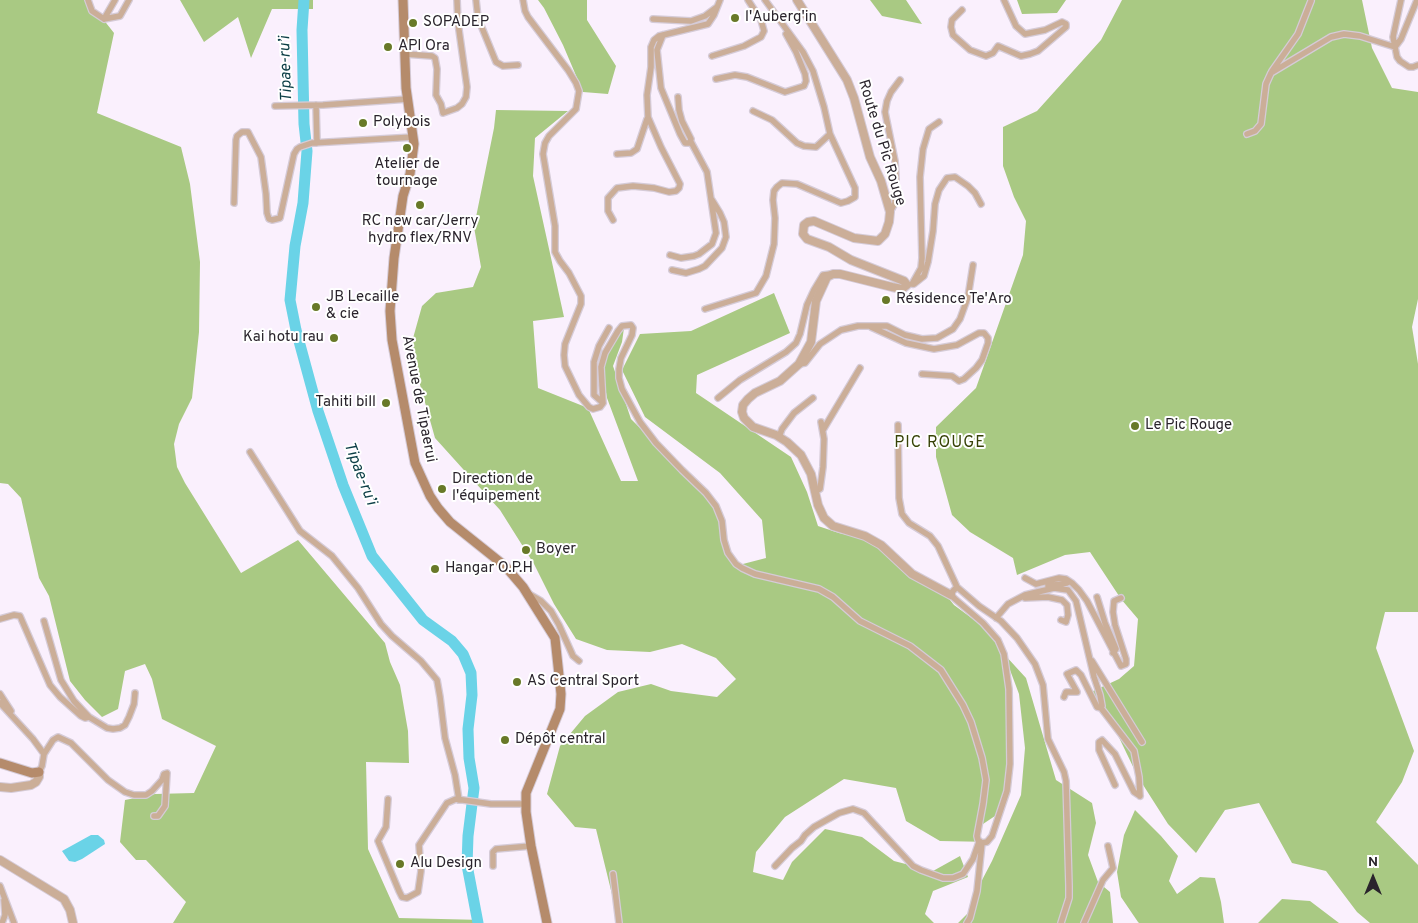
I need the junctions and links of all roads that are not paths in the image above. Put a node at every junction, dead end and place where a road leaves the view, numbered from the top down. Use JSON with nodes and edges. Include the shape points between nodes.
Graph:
{"nodes":[{"id":1,"x":88,"y":0,"type":"edge"},
{"id":2,"x":115,"y":0,"type":"edge"},
{"id":3,"x":129,"y":0,"type":"edge"},
{"id":4,"x":403,"y":0,"type":"edge"},
{"id":5,"x":457,"y":0,"type":"edge"},
{"id":6,"x":476,"y":0,"type":"edge"},
{"id":7,"x":523,"y":0,"type":"edge"},
{"id":8,"x":720,"y":0,"type":"edge"},
{"id":9,"x":748,"y":0,"type":"edge"},
{"id":10,"x":765,"y":0,"type":"edge"},
{"id":11,"x":797,"y":0,"type":"edge"},
{"id":12,"x":1004,"y":0,"type":"edge"},
{"id":13,"x":1401,"y":0,"type":"edge"},
{"id":14,"x":1417,"y":0,"type":"edge"},
{"id":15,"x":1311,"y":1,"type":"dead end"},
{"id":16,"x":717,"y":6,"type":"junction"},
{"id":17,"x":962,"y":10,"type":"dead end"},
{"id":18,"x":104,"y":19,"type":"junction"},
{"id":19,"x":653,"y":19,"type":"dead end"},
{"id":20,"x":778,"y":19,"type":"junction"},
{"id":21,"x":663,"y":35,"type":"junction"},
{"id":22,"x":1395,"y":47,"type":"junction"},
{"id":23,"x":405,"y":54,"type":"junction"},
{"id":24,"x":712,"y":56,"type":"dead end"},
{"id":25,"x":518,"y":65,"type":"dead end"},
{"id":26,"x":1418,"y":65,"type":"edge"},
{"id":27,"x":1271,"y":72,"type":"junction"},
{"id":28,"x":716,"y":79,"type":"dead end"},
{"id":29,"x":900,"y":80,"type":"dead end"},
{"id":30,"x":678,"y":97,"type":"dead end"},
{"id":31,"x":408,"y":98,"type":"junction"},
{"id":32,"x":316,"y":105,"type":"junction"},
{"id":33,"x":275,"y":106,"type":"dead end"},
{"id":34,"x":753,"y":111,"type":"dead end"},
{"id":35,"x":648,"y":117,"type":"junction"},
{"id":36,"x":939,"y":122,"type":"dead end"},
{"id":37,"x":830,"y":134,"type":"junction"},
{"id":38,"x":1247,"y":134,"type":"dead end"},
{"id":39,"x":414,"y":138,"type":"junction"},
{"id":40,"x":690,"y":142,"type":"junction"},
{"id":41,"x":314,"y":143,"type":"junction"},
{"id":42,"x":617,"y":154,"type":"dead end"},
{"id":43,"x":711,"y":199,"type":"junction"},
{"id":44,"x":234,"y":204,"type":"dead end"},
{"id":45,"x":981,"y":204,"type":"dead end"},
{"id":46,"x":890,"y":212,"type":"junction"},
{"id":47,"x":613,"y":220,"type":"dead end"},
{"id":48,"x":670,"y":254,"type":"dead end"},
{"id":49,"x":973,"y":265,"type":"dead end"},
{"id":50,"x":672,"y":270,"type":"dead end"},
{"id":51,"x":833,"y":274,"type":"junction"},
{"id":52,"x":909,"y":284,"type":"junction"},
{"id":53,"x":705,"y":309,"type":"dead end"},
{"id":54,"x":870,"y":326,"type":"junction"},
{"id":55,"x":608,"y":328,"type":"dead end"},
{"id":56,"x":799,"y":364,"type":"junction"},
{"id":57,"x":860,"y":368,"type":"dead end"},
{"id":58,"x":922,"y":374,"type":"dead end"},
{"id":59,"x":718,"y":398,"type":"dead end"},
{"id":60,"x":813,"y":398,"type":"dead end"},
{"id":61,"x":603,"y":402,"type":"junction"},
{"id":62,"x":821,"y":422,"type":"dead end"},
{"id":63,"x":898,"y":425,"type":"dead end"},
{"id":64,"x":823,"y":430,"type":"junction"},
{"id":65,"x":779,"y":437,"type":"junction"},
{"id":66,"x":250,"y":452,"type":"dead end"},
{"id":67,"x":815,"y":491,"type":"junction"},
{"id":68,"x":1025,"y":578,"type":"dead end"},
{"id":69,"x":1068,"y":580,"type":"junction"},
{"id":70,"x":958,"y":587,"type":"junction"},
{"id":71,"x":1042,"y":590,"type":"junction"},
{"id":72,"x":529,"y":594,"type":"junction"},
{"id":73,"x":951,"y":595,"type":"junction"},
{"id":74,"x":1097,"y":597,"type":"dead end"},
{"id":75,"x":1121,"y":598,"type":"dead end"},
{"id":76,"x":1016,"y":600,"type":"junction"},
{"id":77,"x":996,"y":618,"type":"junction"},
{"id":78,"x":0,"y":619,"type":"edge"},
{"id":79,"x":1061,"y":620,"type":"dead end"},
{"id":80,"x":44,"y":621,"type":"dead end"},
{"id":81,"x":1113,"y":653,"type":"junction"},
{"id":82,"x":1090,"y":658,"type":"junction"},
{"id":83,"x":579,"y":661,"type":"dead end"},
{"id":84,"x":0,"y":694,"type":"edge"},
{"id":85,"x":135,"y":694,"type":"dead end"},
{"id":86,"x":1064,"y":697,"type":"dead end"},
{"id":87,"x":0,"y":703,"type":"edge"},
{"id":88,"x":1101,"y":708,"type":"junction"},
{"id":89,"x":89,"y":717,"type":"junction"},
{"id":90,"x":15,"y":719,"type":"junction"},
{"id":91,"x":1142,"y":742,"type":"dead end"},
{"id":92,"x":44,"y":754,"type":"junction"},
{"id":93,"x":0,"y":763,"type":"edge"},
{"id":94,"x":39,"y":772,"type":"junction"},
{"id":95,"x":1116,"y":785,"type":"dead end"},
{"id":96,"x":0,"y":787,"type":"edge"},
{"id":97,"x":388,"y":799,"type":"dead end"},
{"id":98,"x":462,"y":800,"type":"junction"},
{"id":99,"x":526,"y":804,"type":"junction"},
{"id":100,"x":154,"y":816,"type":"dead end"},
{"id":101,"x":981,"y":843,"type":"junction"},
{"id":102,"x":531,"y":846,"type":"junction"},
{"id":103,"x":1108,"y":846,"type":"dead end"},
{"id":104,"x":0,"y":860,"type":"edge"},
{"id":105,"x":494,"y":866,"type":"dead end"},
{"id":106,"x":775,"y":866,"type":"dead end"},
{"id":107,"x":613,"y":874,"type":"dead end"},
{"id":108,"x":1,"y":888,"type":"edge"},
{"id":109,"x":2,"y":923,"type":"edge"},
{"id":110,"x":14,"y":923,"type":"edge"},
{"id":111,"x":73,"y":923,"type":"edge"},
{"id":112,"x":547,"y":923,"type":"edge"},
{"id":113,"x":619,"y":923,"type":"edge"},
{"id":114,"x":967,"y":923,"type":"edge"},
{"id":115,"x":1061,"y":923,"type":"edge"},
{"id":116,"x":1084,"y":923,"type":"edge"}],
"edges":[{"from":1,"to":18,"type":"street","via":[[92,11]]},
{"from":2,"to":18,"type":"street"},
{"from":3,"to":18,"type":"street","via":[[120,16]]},
{"from":4,"to":23,"type":"main road","name":"Avenue de Tipaerui"},
{"from":5,"to":23,"type":"street","via":[[467,87],[462,104],[443,113],[436,95],[435,58]]},
{"from":6,"to":25,"type":"street","via":[[478,18],[496,62],[503,66]]},
{"from":7,"to":61,"type":"street","via":[[528,17],[568,70],[578,91],[576,109],[549,136],[543,154],[555,226],[555,252],[581,296],[565,344],[566,366],[585,403],[594,409]]},
{"from":8,"to":16,"type":"street"},
{"from":9,"to":24,"type":"street","via":[[761,20],[764,31],[761,37]]},
{"from":10,"to":20,"type":"street"},
{"from":11,"to":46,"type":"street","name":"Route du Pic Rouge","via":[[851,89]]},
{"from":12,"to":17,"type":"street","via":[[1016,26],[1025,34],[1062,22],[1066,27],[1030,54],[1021,56],[998,46],[986,56],[970,50],[953,35],[952,20]]},
{"from":13,"to":22,"type":"street","via":[[1393,37]]},
{"from":14,"to":22,"type":"street"},
{"from":15,"to":27,"type":"street","via":[[1298,34]]},
{"from":16,"to":19,"type":"street","via":[[705,16],[691,21]]},
{"from":16,"to":21,"type":"street","via":[[708,24]]},
{"from":20,"to":28,"type":"street","via":[[801,62],[806,81],[804,86],[785,92],[747,77],[735,75]]},
{"from":20,"to":37,"type":"street","via":[[813,71]]},
{"from":21,"to":35,"type":"street","via":[[654,40],[651,47]]},
{"from":21,"to":40,"type":"street","via":[[657,50],[661,88],[680,134],[685,143]]},
{"from":22,"to":26,"type":"street","via":[[1400,61],[1409,67]]},
{"from":22,"to":27,"type":"street","via":[[1344,34],[1331,37]]},
{"from":23,"to":31,"type":"main road","name":"Avenue de Tipaerui"},
{"from":27,"to":38,"type":"street","via":[[1266,84],[1261,124]]},
{"from":29,"to":46,"type":"street","via":[[890,92],[885,112],[896,179],[895,203]]},
{"from":30,"to":40,"type":"street"},
{"from":31,"to":32,"type":"street"},
{"from":31,"to":39,"type":"main road","name":"Avenue de Tipaerui"},
{"from":32,"to":33,"type":"street"},
{"from":32,"to":41,"type":"street"},
{"from":34,"to":37,"type":"street","via":[[772,120],[796,143],[804,146],[816,146]]},
{"from":35,"to":42,"type":"street","via":[[637,149]]},
{"from":35,"to":47,"type":"street","via":[[680,184],[679,188],[669,192],[633,186],[617,188],[608,198],[608,211]]},
{"from":36,"to":52,"type":"street","via":[[929,128],[922,149],[922,258],[921,268]]},
{"from":37,"to":53,"type":"street","via":[[855,188],[855,197],[841,203],[797,184],[782,183],[774,191],[774,244],[766,276],[756,293]]},
{"from":39,"to":41,"type":"street"},
{"from":39,"to":72,"type":"main road","name":"Avenue de Tipaerui","via":[[414,154],[403,196],[394,258],[390,311],[392,340],[415,463],[438,508],[463,534],[505,566]]},
{"from":40,"to":43,"type":"street","via":[[707,172]]},
{"from":41,"to":44,"type":"street","via":[[296,148],[280,218],[272,220],[266,213],[259,153],[248,132],[239,134],[236,140]]},
{"from":43,"to":48,"type":"street","via":[[716,233],[712,244],[694,256],[681,258]]},
{"from":43,"to":50,"type":"street","via":[[724,222],[726,237],[722,248],[699,269],[686,273]]},
{"from":45,"to":52,"type":"street","via":[[968,186],[956,177],[947,178],[935,204],[931,247],[924,276]]},
{"from":46,"to":52,"type":"street","name":"Route du Pic Rouge","via":[[884,236],[878,241],[854,238],[814,222],[804,225],[802,234],[851,260]]},
{"from":49,"to":54,"type":"street","via":[[963,313],[952,329],[937,338],[922,339],[887,326]]},
{"from":51,"to":52,"type":"street","via":[[897,288]]},
{"from":51,"to":56,"type":"street","via":[[827,277],[818,295],[811,342]]},
{"from":51,"to":59,"type":"street","via":[[823,275],[814,290],[796,343]]},
{"from":54,"to":56,"type":"street","via":[[842,330],[820,344],[805,363]]},
{"from":54,"to":58,"type":"street","via":[[906,343],[934,349],[958,345],[979,333],[988,338],[982,360],[964,379],[959,381],[952,376]]},
{"from":55,"to":61,"type":"street","via":[[594,362],[594,395]]},
{"from":56,"to":65,"type":"street","via":[[780,381],[755,393],[743,405],[742,412],[748,423]]},
{"from":57,"to":64,"type":"street"},
{"from":60,"to":65,"type":"street","via":[[794,412]]},
{"from":61,"to":101,"type":"street","via":[[601,367],[605,353],[622,326],[631,325],[632,335],[619,369],[622,389],[640,422],[716,506],[728,552],[736,564],[755,574],[819,589],[833,597],[860,621],[910,646],[940,670],[963,704],[982,758],[986,780],[977,836]]},
{"from":62,"to":64,"type":"street"},
{"from":63,"to":70,"type":"street","via":[[902,514],[938,546]]},
{"from":64,"to":67,"type":"street","via":[[822,483]]},
{"from":65,"to":67,"type":"street","via":[[807,464]]},
{"from":66,"to":98,"type":"street","via":[[300,531],[332,556],[358,588],[380,624],[421,661],[436,680],[445,738]]},
{"from":67,"to":73,"type":"street","via":[[824,518],[833,526],[881,545],[912,574]]},
{"from":68,"to":69,"type":"street","via":[[1036,584],[1059,578]]},
{"from":69,"to":71,"type":"street"},
{"from":69,"to":81,"type":"street","via":[[1087,601]]},
{"from":70,"to":73,"type":"street"},
{"from":70,"to":77,"type":"street"},
{"from":71,"to":76,"type":"street"},
{"from":71,"to":82,"type":"street","via":[[1063,588],[1073,594]]},
{"from":72,"to":83,"type":"street","via":[[551,611],[572,656]]},
{"from":72,"to":99,"type":"main road","name":"Avenue de Tipaerui","via":[[555,638],[561,694],[560,709],[531,778]]},
{"from":73,"to":101,"type":"street","via":[[995,635],[1004,654],[1008,680],[1010,764],[1007,791],[992,836]]},
{"from":74,"to":81,"type":"street","via":[[1116,649]]},
{"from":75,"to":81,"type":"street","via":[[1114,601],[1113,612],[1126,664],[1121,666]]},
{"from":76,"to":77,"type":"street"},
{"from":76,"to":79,"type":"street","via":[[1039,597],[1062,600],[1067,605],[1068,615],[1066,622]]},
{"from":77,"to":115,"type":"street","via":[[1017,638],[1035,664],[1043,685],[1048,739],[1066,781],[1070,886]]},
{"from":78,"to":89,"type":"street","via":[[20,616],[50,685],[81,716]]},
{"from":80,"to":89,"type":"street","via":[[61,680]]},
{"from":82,"to":88,"type":"street"},
{"from":82,"to":91,"type":"street"},
{"from":84,"to":90,"type":"street"},
{"from":85,"to":89,"type":"street","via":[[129,717],[120,728],[107,728]]},
{"from":86,"to":88,"type":"street","via":[[1066,692],[1077,692],[1067,674],[1076,670],[1097,707]]},
{"from":87,"to":90,"type":"street"},
{"from":88,"to":95,"type":"street","via":[[1134,751],[1140,796],[1134,792],[1116,754],[1102,740],[1099,750]]},
{"from":90,"to":92,"type":"street"},
{"from":92,"to":94,"type":"street"},
{"from":92,"to":100,"type":"street","via":[[53,740],[58,737],[65,739],[108,780],[134,795],[146,795],[152,791],[167,773],[165,806],[158,816]]},
{"from":93,"to":94,"type":"main road","via":[[32,773]]},
{"from":94,"to":96,"type":"street","via":[[36,782],[31,785]]},
{"from":97,"to":98,"type":"street","via":[[386,827],[378,841],[399,892],[407,898],[418,892],[421,840],[447,803]]},
{"from":98,"to":99,"type":"street"},
{"from":99,"to":102,"type":"main road","name":"Avenue de Tipaerui"},
{"from":101,"to":106,"type":"street","via":[[963,874],[943,878],[913,866],[864,813],[852,809],[814,827]]},
{"from":101,"to":114,"type":"street","via":[[978,891]]},
{"from":102,"to":105,"type":"street","via":[[496,849]]},
{"from":102,"to":112,"type":"main road","name":"Avenue de Tipaerui"},
{"from":103,"to":116,"type":"street","via":[[1113,868],[1103,880]]},
{"from":104,"to":111,"type":"street","via":[[64,899]]},
{"from":107,"to":113,"type":"street"},
{"from":108,"to":109,"type":"street","via":[[5,914]]},
{"from":108,"to":110,"type":"street"}]}
